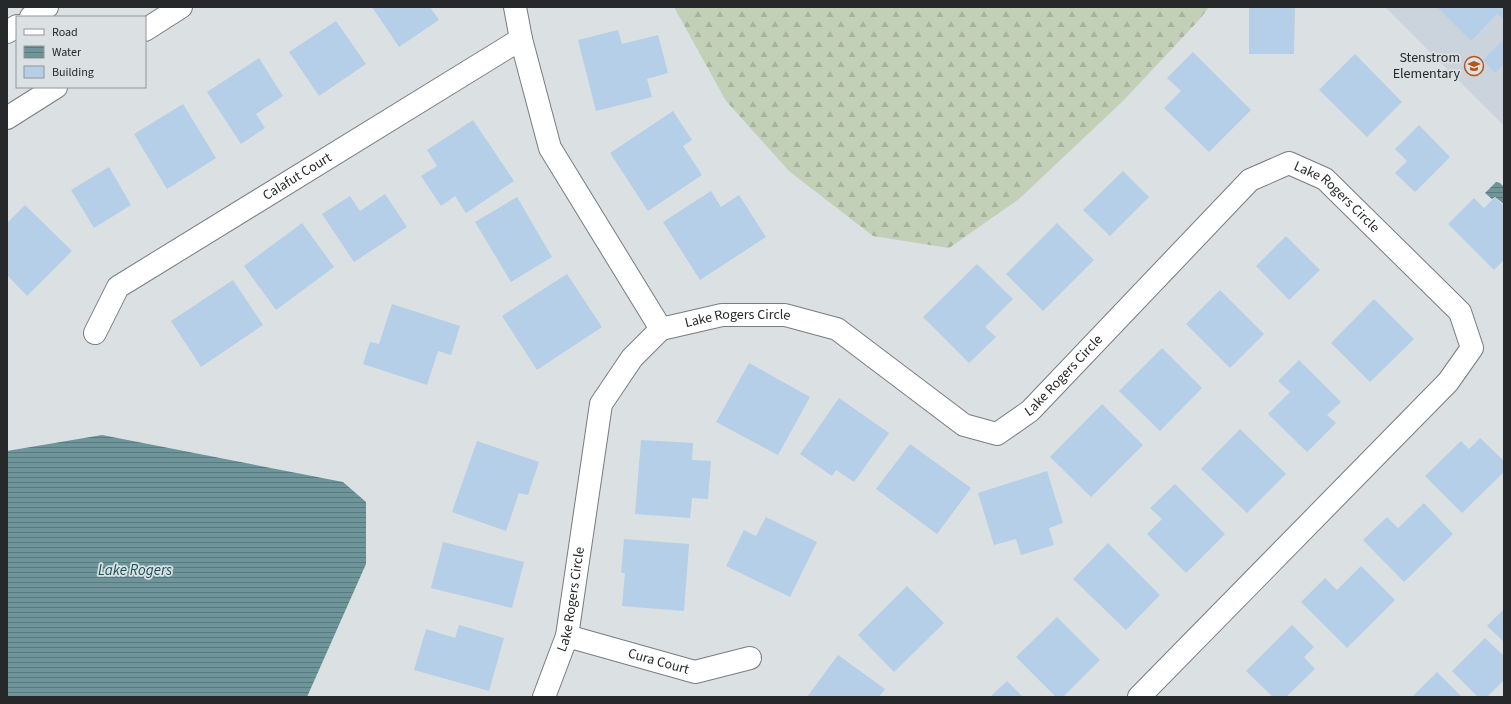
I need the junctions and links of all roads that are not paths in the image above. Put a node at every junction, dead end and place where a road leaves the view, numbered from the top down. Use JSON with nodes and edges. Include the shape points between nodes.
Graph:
{"nodes":[{"id":1,"x":47,"y":7,"type":"edge"},
{"id":2,"x":181,"y":7,"type":"edge"},
{"id":3,"x":515,"y":7,"type":"edge"},
{"id":4,"x":33,"y":16,"type":"edge"},
{"id":5,"x":16,"y":27,"type":"edge"},
{"id":6,"x":146,"y":29,"type":"edge"},
{"id":7,"x":7,"y":32,"type":"edge"},
{"id":8,"x":521,"y":39,"type":"junction"},
{"id":9,"x":54,"y":88,"type":"edge"},
{"id":10,"x":7,"y":118,"type":"edge"},
{"id":11,"x":661,"y":329,"type":"junction"},
{"id":12,"x":95,"y":333,"type":"dead end"},
{"id":13,"x":568,"y":636,"type":"junction"},
{"id":14,"x":750,"y":658,"type":"dead end"},
{"id":15,"x":544,"y":697,"type":"edge"},
{"id":16,"x":1140,"y":697,"type":"edge"}],
"edges":[{"from":1,"to":4,"type":"street"},
{"from":2,"to":6,"type":"street"},
{"from":3,"to":8,"type":"street"},
{"from":5,"to":7,"type":"street"},
{"from":8,"to":11,"type":"street","via":[[550,148]]},
{"from":8,"to":12,"type":"street","name":"Calafut Court","via":[[118,287]]},
{"from":9,"to":10,"type":"street"},
{"from":11,"to":13,"type":"street","name":"Lake Rogers Circle","via":[[632,358],[601,404]]},
{"from":11,"to":16,"type":"street","name":"Lake Rogers Circle","via":[[722,315],[785,315],[837,329],[964,425],[997,434],[1030,411],[1250,180],[1289,162],[1325,179],[1460,312],[1472,348],[1448,382]]},
{"from":13,"to":14,"type":"street","name":"Cura Court","via":[[695,672]]},
{"from":13,"to":15,"type":"street","name":"Lake Rogers Circle"}]}
